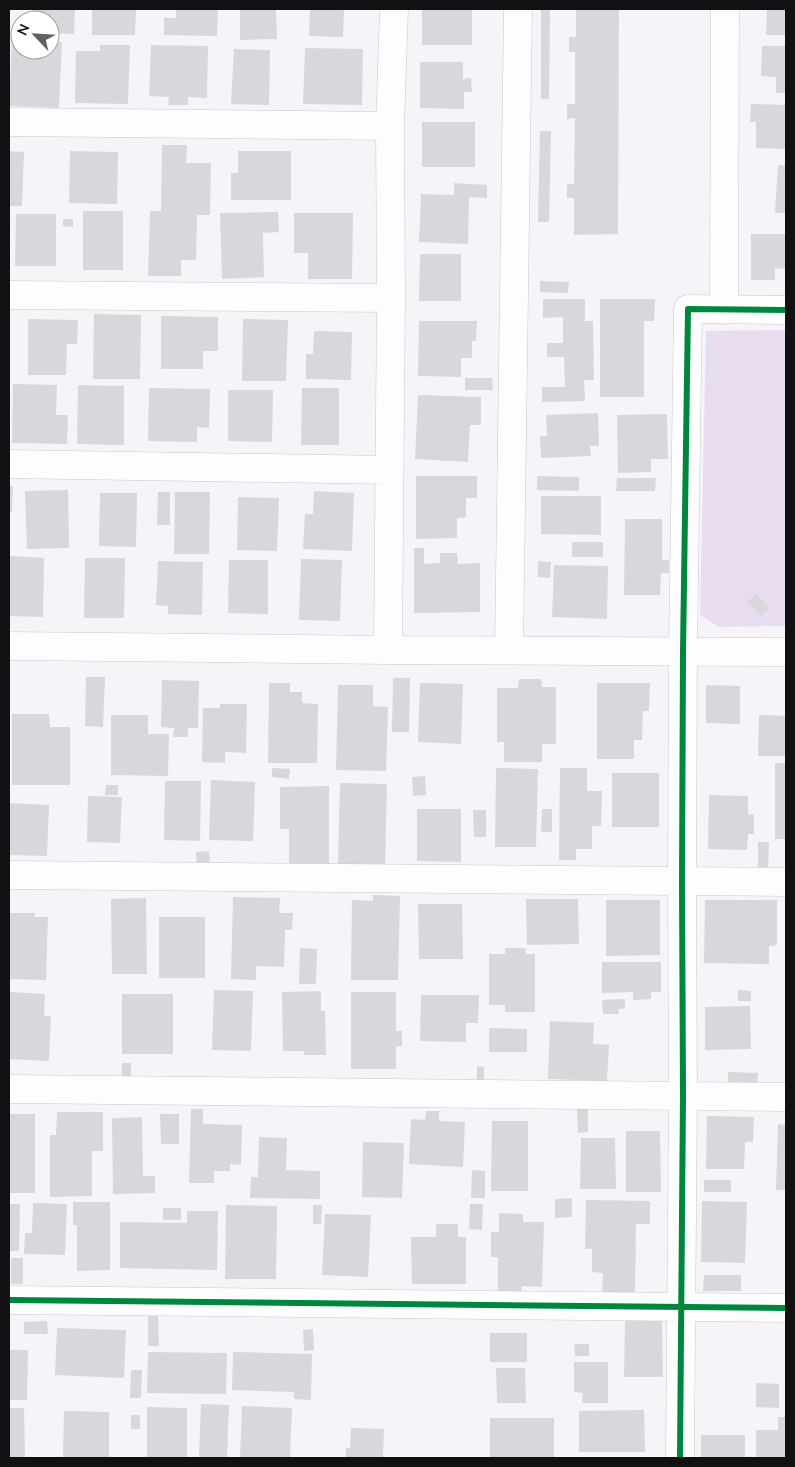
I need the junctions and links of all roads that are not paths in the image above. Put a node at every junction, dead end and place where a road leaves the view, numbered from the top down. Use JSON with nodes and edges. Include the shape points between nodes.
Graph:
{"nodes":[{"id":1,"x":394,"y":9,"type":"edge"},
{"id":2,"x":518,"y":9,"type":"edge"},
{"id":3,"x":725,"y":9,"type":"edge"},
{"id":4,"x":9,"y":122,"type":"edge"},
{"id":5,"x":390,"y":126,"type":"junction"},
{"id":6,"x":9,"y":296,"type":"edge"},
{"id":7,"x":391,"y":298,"type":"junction"},
{"id":8,"x":724,"y":310,"type":"junction"},
{"id":9,"x":786,"y":310,"type":"edge"},
{"id":10,"x":9,"y":464,"type":"edge"},
{"id":11,"x":389,"y":470,"type":"junction"},
{"id":12,"x":9,"y":646,"type":"edge"},
{"id":13,"x":388,"y":650,"type":"junction"},
{"id":14,"x":509,"y":650,"type":"junction"},
{"id":15,"x":683,"y":651,"type":"junction"},
{"id":16,"x":786,"y":652,"type":"edge"},
{"id":17,"x":9,"y":875,"type":"edge"},
{"id":18,"x":682,"y":882,"type":"junction"},
{"id":19,"x":786,"y":882,"type":"edge"},
{"id":20,"x":9,"y":1089,"type":"edge"},
{"id":21,"x":683,"y":1095,"type":"junction"},
{"id":22,"x":786,"y":1097,"type":"edge"},
{"id":23,"x":9,"y":1300,"type":"edge"},
{"id":24,"x":681,"y":1307,"type":"junction"},
{"id":25,"x":786,"y":1308,"type":"edge"},
{"id":26,"x":680,"y":1458,"type":"edge"}],
"edges":[{"from":1,"to":5,"type":"street"},
{"from":2,"to":14,"type":"street"},
{"from":3,"to":8,"type":"street"},
{"from":4,"to":5,"type":"street"},
{"from":5,"to":7,"type":"street"},
{"from":6,"to":7,"type":"street"},
{"from":7,"to":11,"type":"street"},
{"from":8,"to":9,"type":"street"},
{"from":8,"to":15,"type":"street","via":[[688,309]]},
{"from":10,"to":11,"type":"street"},
{"from":11,"to":13,"type":"street"},
{"from":12,"to":13,"type":"street"},
{"from":13,"to":14,"type":"street"},
{"from":14,"to":15,"type":"street"},
{"from":15,"to":16,"type":"street"},
{"from":15,"to":18,"type":"street"},
{"from":17,"to":18,"type":"street"},
{"from":18,"to":19,"type":"street"},
{"from":18,"to":21,"type":"street"},
{"from":20,"to":21,"type":"street"},
{"from":21,"to":22,"type":"street"},
{"from":21,"to":24,"type":"street"},
{"from":23,"to":24,"type":"street"},
{"from":24,"to":25,"type":"street"},
{"from":24,"to":26,"type":"street"}]}
